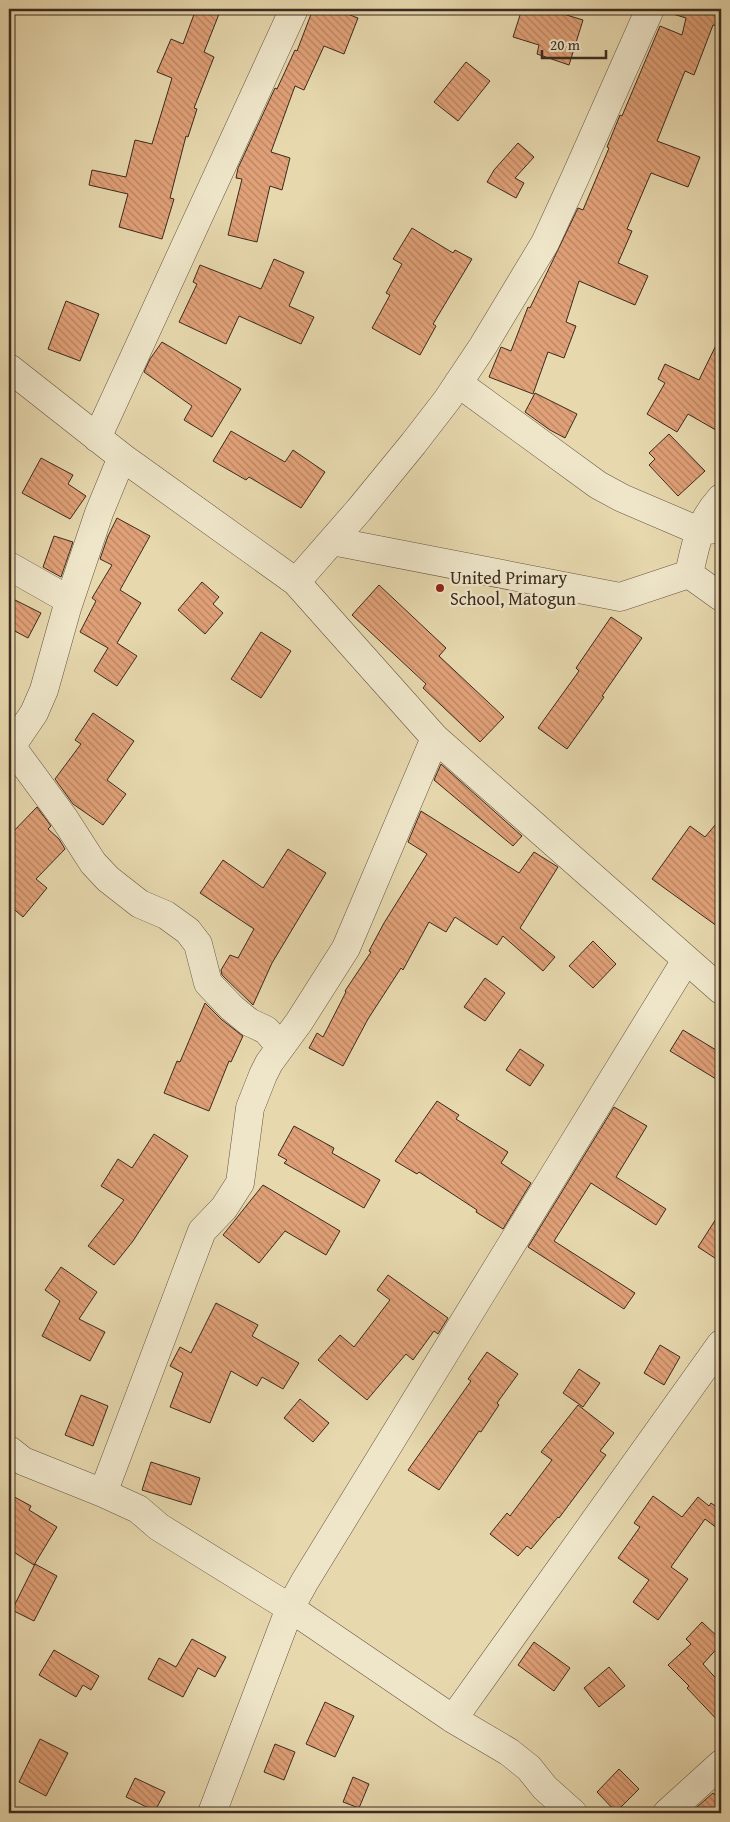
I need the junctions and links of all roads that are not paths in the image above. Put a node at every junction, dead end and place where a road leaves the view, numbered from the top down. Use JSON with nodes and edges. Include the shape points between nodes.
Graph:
{"nodes":[{"id":1,"x":294,"y":9,"type":"edge"},
{"id":2,"x":650,"y":9,"type":"edge"},
{"id":3,"x":9,"y":368,"type":"edge"},
{"id":4,"x":458,"y":383,"type":"junction"},
{"id":5,"x":97,"y":438,"type":"junction"},
{"id":6,"x":122,"y":457,"type":"junction"},
{"id":7,"x":721,"y":498,"type":"edge"},
{"id":8,"x":710,"y":529,"type":"edge"},
{"id":9,"x":332,"y":541,"type":"junction"},
{"id":10,"x":9,"y":566,"type":"edge"},
{"id":11,"x":689,"y":574,"type":"junction"},
{"id":12,"x":296,"y":582,"type":"junction"},
{"id":13,"x":721,"y":597,"type":"edge"},
{"id":14,"x":70,"y":600,"type":"junction"},
{"id":15,"x":435,"y":738,"type":"junction"},
{"id":16,"x":10,"y":748,"type":"edge"},
{"id":17,"x":686,"y":960,"type":"junction"},
{"id":18,"x":721,"y":990,"type":"edge"},
{"id":19,"x":280,"y":1046,"type":"junction"},
{"id":20,"x":721,"y":1344,"type":"edge"},
{"id":21,"x":9,"y":1450,"type":"edge"},
{"id":22,"x":102,"y":1493,"type":"junction"},
{"id":23,"x":290,"y":1608,"type":"junction"},
{"id":24,"x":453,"y":1719,"type":"junction"},
{"id":25,"x":721,"y":1764,"type":"edge"},
{"id":26,"x":212,"y":1813,"type":"edge"},
{"id":27,"x":573,"y":1813,"type":"edge"},
{"id":28,"x":666,"y":1813,"type":"edge"}],
"edges":[{"from":1,"to":5,"type":"street"},
{"from":2,"to":4,"type":"street","via":[[545,243]]},
{"from":3,"to":5,"type":"street"},
{"from":4,"to":8,"type":"street","via":[[598,485],[622,498]]},
{"from":4,"to":9,"type":"street","via":[[413,444]]},
{"from":5,"to":6,"type":"street"},
{"from":6,"to":12,"type":"street"},
{"from":6,"to":14,"type":"street"},
{"from":7,"to":8,"type":"street","via":[[711,509]]},
{"from":8,"to":11,"type":"street"},
{"from":9,"to":11,"type":"street","via":[[620,597]]},
{"from":9,"to":12,"type":"street"},
{"from":10,"to":14,"type":"street"},
{"from":11,"to":13,"type":"street"},
{"from":12,"to":15,"type":"street"},
{"from":14,"to":16,"type":"street","via":[[44,690],[34,713]]},
{"from":15,"to":17,"type":"street"},
{"from":15,"to":19,"type":"street","via":[[346,948]]},
{"from":16,"to":19,"type":"street","via":[[108,880],[140,904],[166,915],[188,931],[198,944],[208,983],[232,1008],[249,1022],[266,1030]]},
{"from":17,"to":18,"type":"street"},
{"from":17,"to":23,"type":"street"},
{"from":19,"to":22,"type":"street","via":[[250,1108],[240,1183],[224,1208],[202,1231]]},
{"from":20,"to":24,"type":"street"},
{"from":21,"to":22,"type":"street","via":[[24,1461]]},
{"from":22,"to":23,"type":"street","via":[[138,1509],[159,1527]]},
{"from":23,"to":24,"type":"street"},
{"from":23,"to":26,"type":"street"},
{"from":24,"to":27,"type":"street","via":[[529,1768],[545,1788]]},
{"from":25,"to":28,"type":"street"}]}
